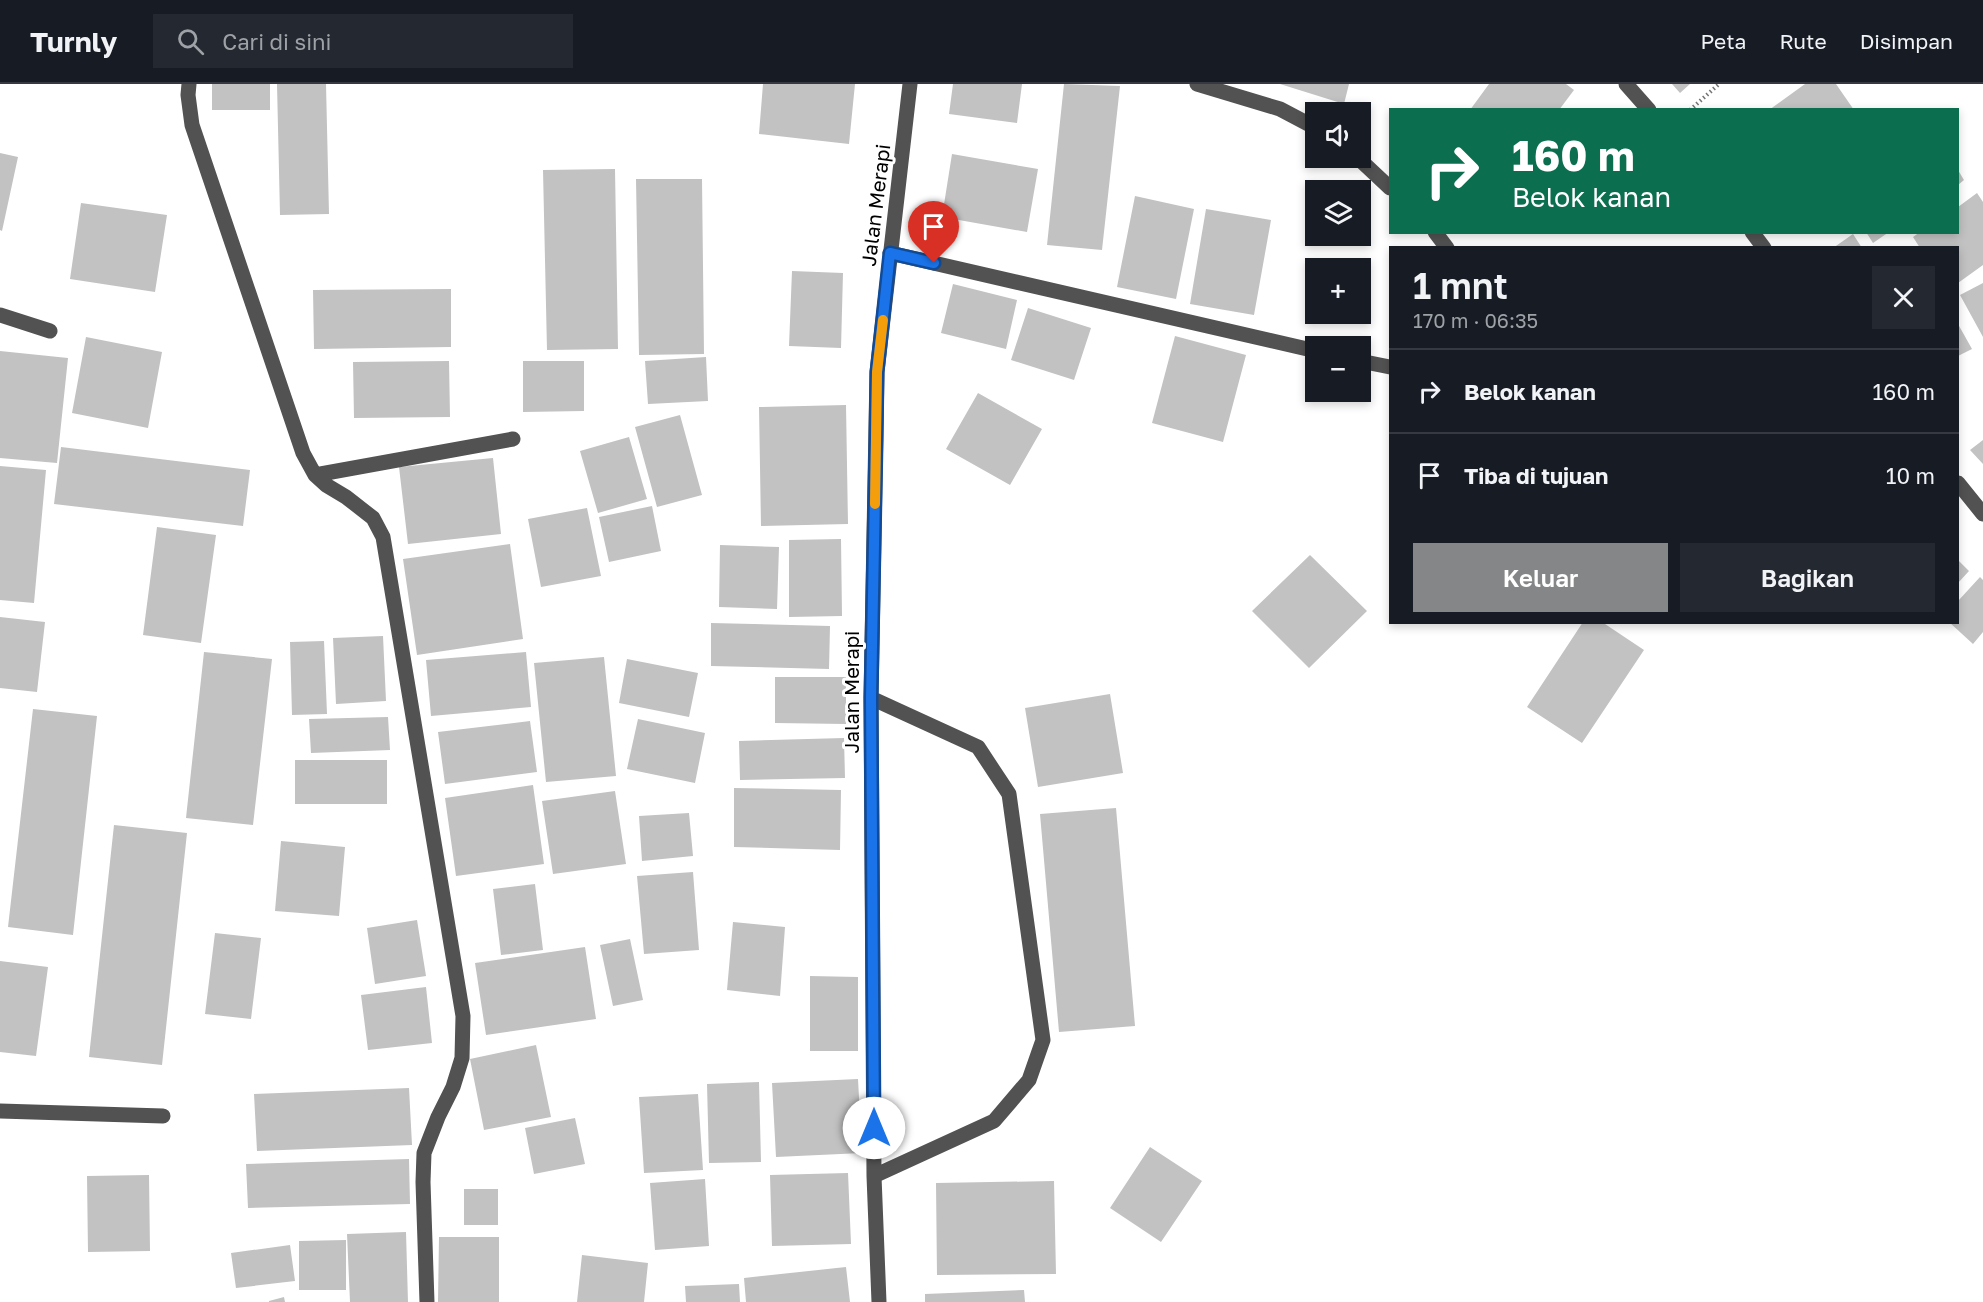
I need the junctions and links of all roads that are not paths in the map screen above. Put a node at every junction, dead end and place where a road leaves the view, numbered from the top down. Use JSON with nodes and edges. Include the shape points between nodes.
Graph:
{"nodes":[{"id":1,"x":189,"y":84,"type":"edge"},
{"id":2,"x":910,"y":84,"type":"edge"},
{"id":3,"x":1197,"y":84,"type":"edge"},
{"id":4,"x":1626,"y":84,"type":"edge"},
{"id":5,"x":1647,"y":108,"type":"edge"},
{"id":6,"x":1305,"y":122,"type":"edge"},
{"id":7,"x":1369,"y":168,"type":"edge"},
{"id":8,"x":1389,"y":187,"type":"edge"},
{"id":9,"x":890,"y":253,"type":"junction"},
{"id":10,"x":0,"y":315,"type":"edge"},
{"id":11,"x":50,"y":331,"type":"dead end"},
{"id":12,"x":1305,"y":348,"type":"edge"},
{"id":13,"x":1371,"y":363,"type":"edge"},
{"id":14,"x":1389,"y":367,"type":"edge"},
{"id":15,"x":513,"y":439,"type":"dead end"},
{"id":16,"x":315,"y":475,"type":"junction"},
{"id":17,"x":1959,"y":484,"type":"edge"},
{"id":18,"x":1983,"y":514,"type":"edge"},
{"id":19,"x":871,"y":698,"type":"junction"},
{"id":20,"x":0,"y":1111,"type":"edge"},
{"id":21,"x":163,"y":1116,"type":"dead end"},
{"id":22,"x":874,"y":1176,"type":"junction"},
{"id":23,"x":427,"y":1302,"type":"edge"},
{"id":24,"x":879,"y":1302,"type":"edge"}],
"edges":[{"from":1,"to":16,"type":"street","via":[[192,125],[303,453]]},
{"from":2,"to":9,"type":"street","name":"Jalan Merapi"},
{"from":3,"to":6,"type":"street","via":[[1280,109]]},
{"from":4,"to":5,"type":"street"},
{"from":7,"to":8,"type":"street"},
{"from":9,"to":12,"type":"street"},
{"from":9,"to":19,"type":"street","name":"Jalan Merapi","via":[[877,372]]},
{"from":10,"to":11,"type":"street"},
{"from":13,"to":14,"type":"street"},
{"from":15,"to":16,"type":"street"},
{"from":16,"to":23,"type":"street","via":[[373,518],[383,537],[463,1016],[462,1058],[424,1153]]},
{"from":17,"to":18,"type":"street"},
{"from":19,"to":22,"type":"street","name":"Jalan Merapi"},
{"from":19,"to":22,"type":"street","via":[[978,747],[1009,795],[1043,1040],[1029,1080],[994,1121]]},
{"from":20,"to":21,"type":"street"},
{"from":22,"to":24,"type":"street","name":"Jalan Merapi"}]}
